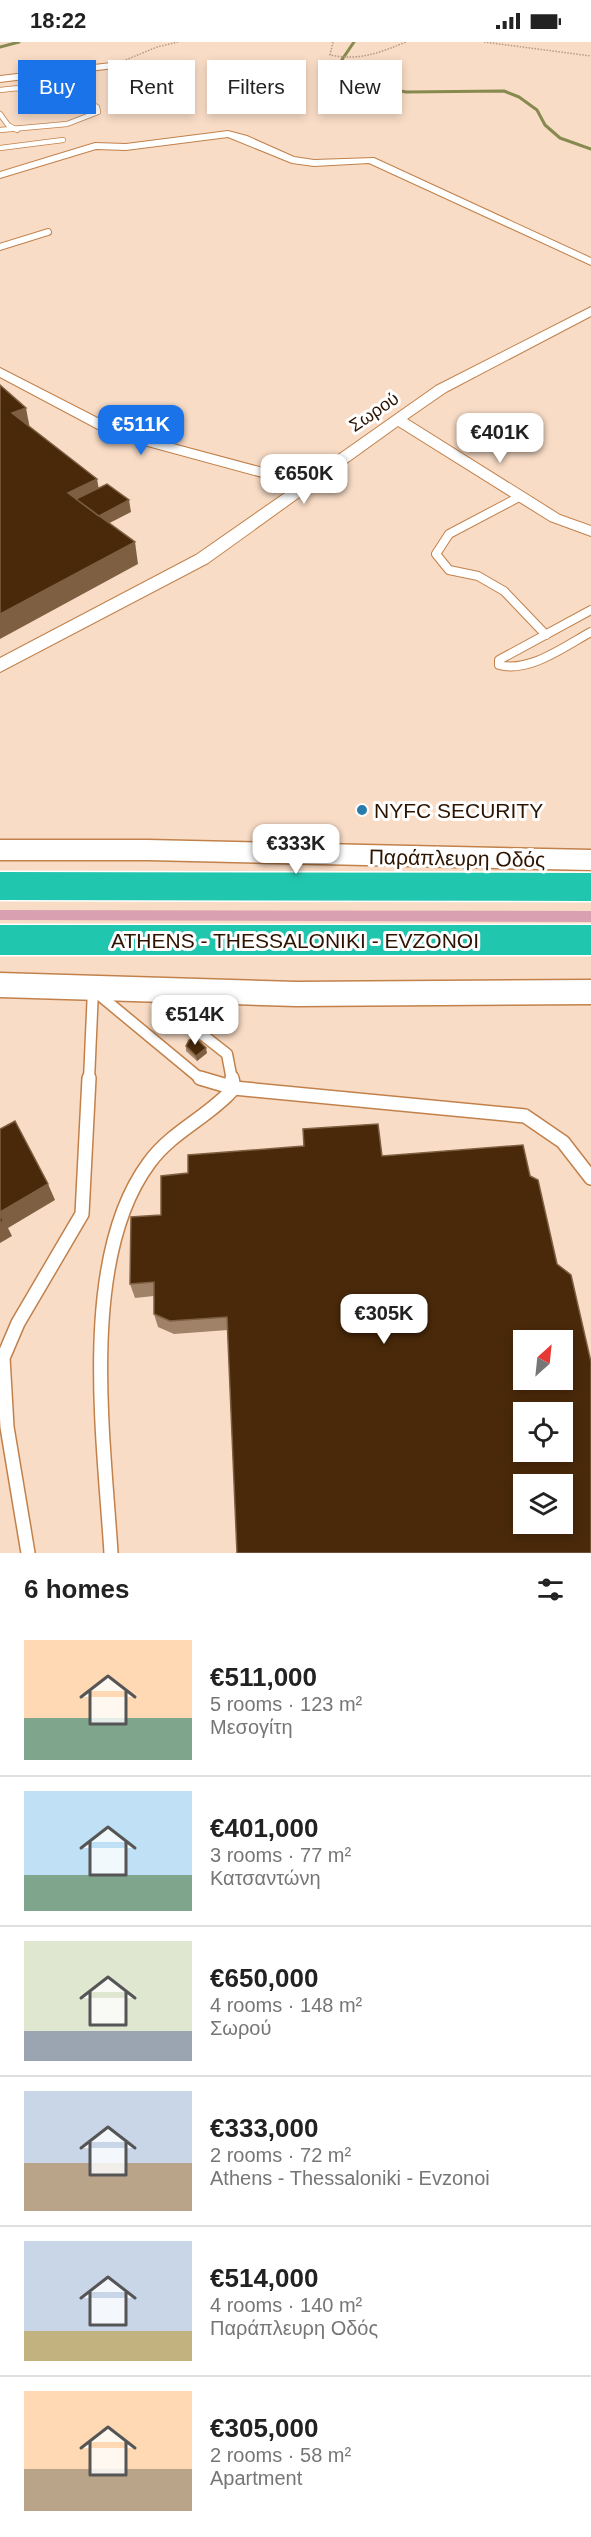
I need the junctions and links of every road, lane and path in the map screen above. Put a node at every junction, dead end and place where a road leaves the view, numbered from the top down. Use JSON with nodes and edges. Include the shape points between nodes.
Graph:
{"nodes":[{"id":1,"x":178,"y":42,"type":"edge"},
{"id":2,"x":333,"y":42,"type":"edge"},
{"id":3,"x":406,"y":42,"type":"edge"},
{"id":4,"x":484,"y":42,"type":"edge"},
{"id":5,"x":591,"y":56,"type":"edge"},
{"id":6,"x":126,"y":60,"type":"edge"},
{"id":7,"x":108,"y":66,"type":"edge"},
{"id":8,"x":0,"y":79,"type":"edge"},
{"id":9,"x":0,"y":90,"type":"edge"},
{"id":10,"x":0,"y":114,"type":"edge"},
{"id":11,"x":0,"y":130,"type":"edge"},
{"id":12,"x":17,"y":130,"type":"junction"},
{"id":13,"x":63,"y":140,"type":"dead end"},
{"id":14,"x":0,"y":148,"type":"edge"},
{"id":15,"x":0,"y":175,"type":"edge"},
{"id":16,"x":48,"y":232,"type":"dead end"},
{"id":17,"x":0,"y":247,"type":"edge"},
{"id":18,"x":591,"y":262,"type":"edge"},
{"id":19,"x":591,"y":311,"type":"edge"},
{"id":20,"x":0,"y":372,"type":"edge"},
{"id":21,"x":397,"y":419,"type":"junction"},
{"id":22,"x":304,"y":484,"type":"junction"},
{"id":23,"x":521,"y":496,"type":"junction"},
{"id":24,"x":591,"y":531,"type":"edge"},
{"id":25,"x":591,"y":610,"type":"edge"},
{"id":26,"x":591,"y":632,"type":"edge"},
{"id":27,"x":546,"y":635,"type":"junction"},
{"id":28,"x":0,"y":666,"type":"edge"},
{"id":29,"x":0,"y":850,"type":"edge"},
{"id":30,"x":591,"y":860,"type":"edge"},
{"id":31,"x":0,"y":886,"type":"edge"},
{"id":32,"x":591,"y":887,"type":"edge"},
{"id":33,"x":0,"y":940,"type":"edge"},
{"id":34,"x":591,"y":940,"type":"edge"},
{"id":35,"x":0,"y":985,"type":"edge"},
{"id":36,"x":93,"y":990,"type":"junction"},
{"id":37,"x":148,"y":991,"type":"junction"},
{"id":38,"x":591,"y":992,"type":"edge"},
{"id":39,"x":234,"y":1088,"type":"junction"},
{"id":40,"x":591,"y":1178,"type":"edge"},
{"id":41,"x":28,"y":1553,"type":"edge"},
{"id":42,"x":111,"y":1553,"type":"edge"}],
"edges":[{"from":1,"to":6,"type":"path"},
{"from":2,"to":3,"type":"path","via":[[330,55],[363,59]]},
{"from":4,"to":5,"type":"path"},
{"from":7,"to":8,"type":"street"},
{"from":9,"to":12,"type":"lane","via":[[25,87],[64,91],[97,107],[94,116],[79,121]]},
{"from":10,"to":12,"type":"lane"},
{"from":11,"to":12,"type":"lane"},
{"from":13,"to":14,"type":"lane"},
{"from":15,"to":18,"type":"street","via":[[95,146],[126,147],[228,134],[292,160],[370,160]]},
{"from":16,"to":17,"type":"lane"},
{"from":19,"to":21,"type":"street","name":"Σωρού","via":[[441,389]]},
{"from":20,"to":22,"type":"street","via":[[116,433]]},
{"from":21,"to":22,"type":"street","name":"Σωρού"},
{"from":21,"to":23,"type":"street"},
{"from":22,"to":28,"type":"street","name":"Σωρού","via":[[202,559]]},
{"from":23,"to":24,"type":"street","via":[[555,518]]},
{"from":23,"to":27,"type":"lane","via":[[449,534],[436,554],[449,570],[485,577],[533,618]]},
{"from":25,"to":27,"type":"lane"},
{"from":26,"to":27,"type":"lane","via":[[532,662],[509,668],[499,665],[499,660]]},
{"from":29,"to":30,"type":"street","name":"Παράπλευρη Οδός","via":[[201,850]]},
{"from":31,"to":32,"type":"highway"},
{"from":33,"to":34,"type":"highway","name":"ATHENS - THESSALONIKI - EVZONOI"},
{"from":35,"to":36,"type":"street"},
{"from":36,"to":37,"type":"street"},
{"from":36,"to":39,"type":"lane","via":[[203,1081]]},
{"from":36,"to":41,"type":"lane","via":[[82,1214],[17,1326],[3,1359],[1,1400]]},
{"from":37,"to":38,"type":"street","via":[[408,995]]},
{"from":37,"to":39,"type":"lane","via":[[227,1054]]},
{"from":39,"to":40,"type":"lane","via":[[525,1116],[564,1141]]},
{"from":39,"to":42,"type":"lane","via":[[225,1100],[167,1142],[146,1168],[130,1192],[115,1238],[100,1332]]}]}
